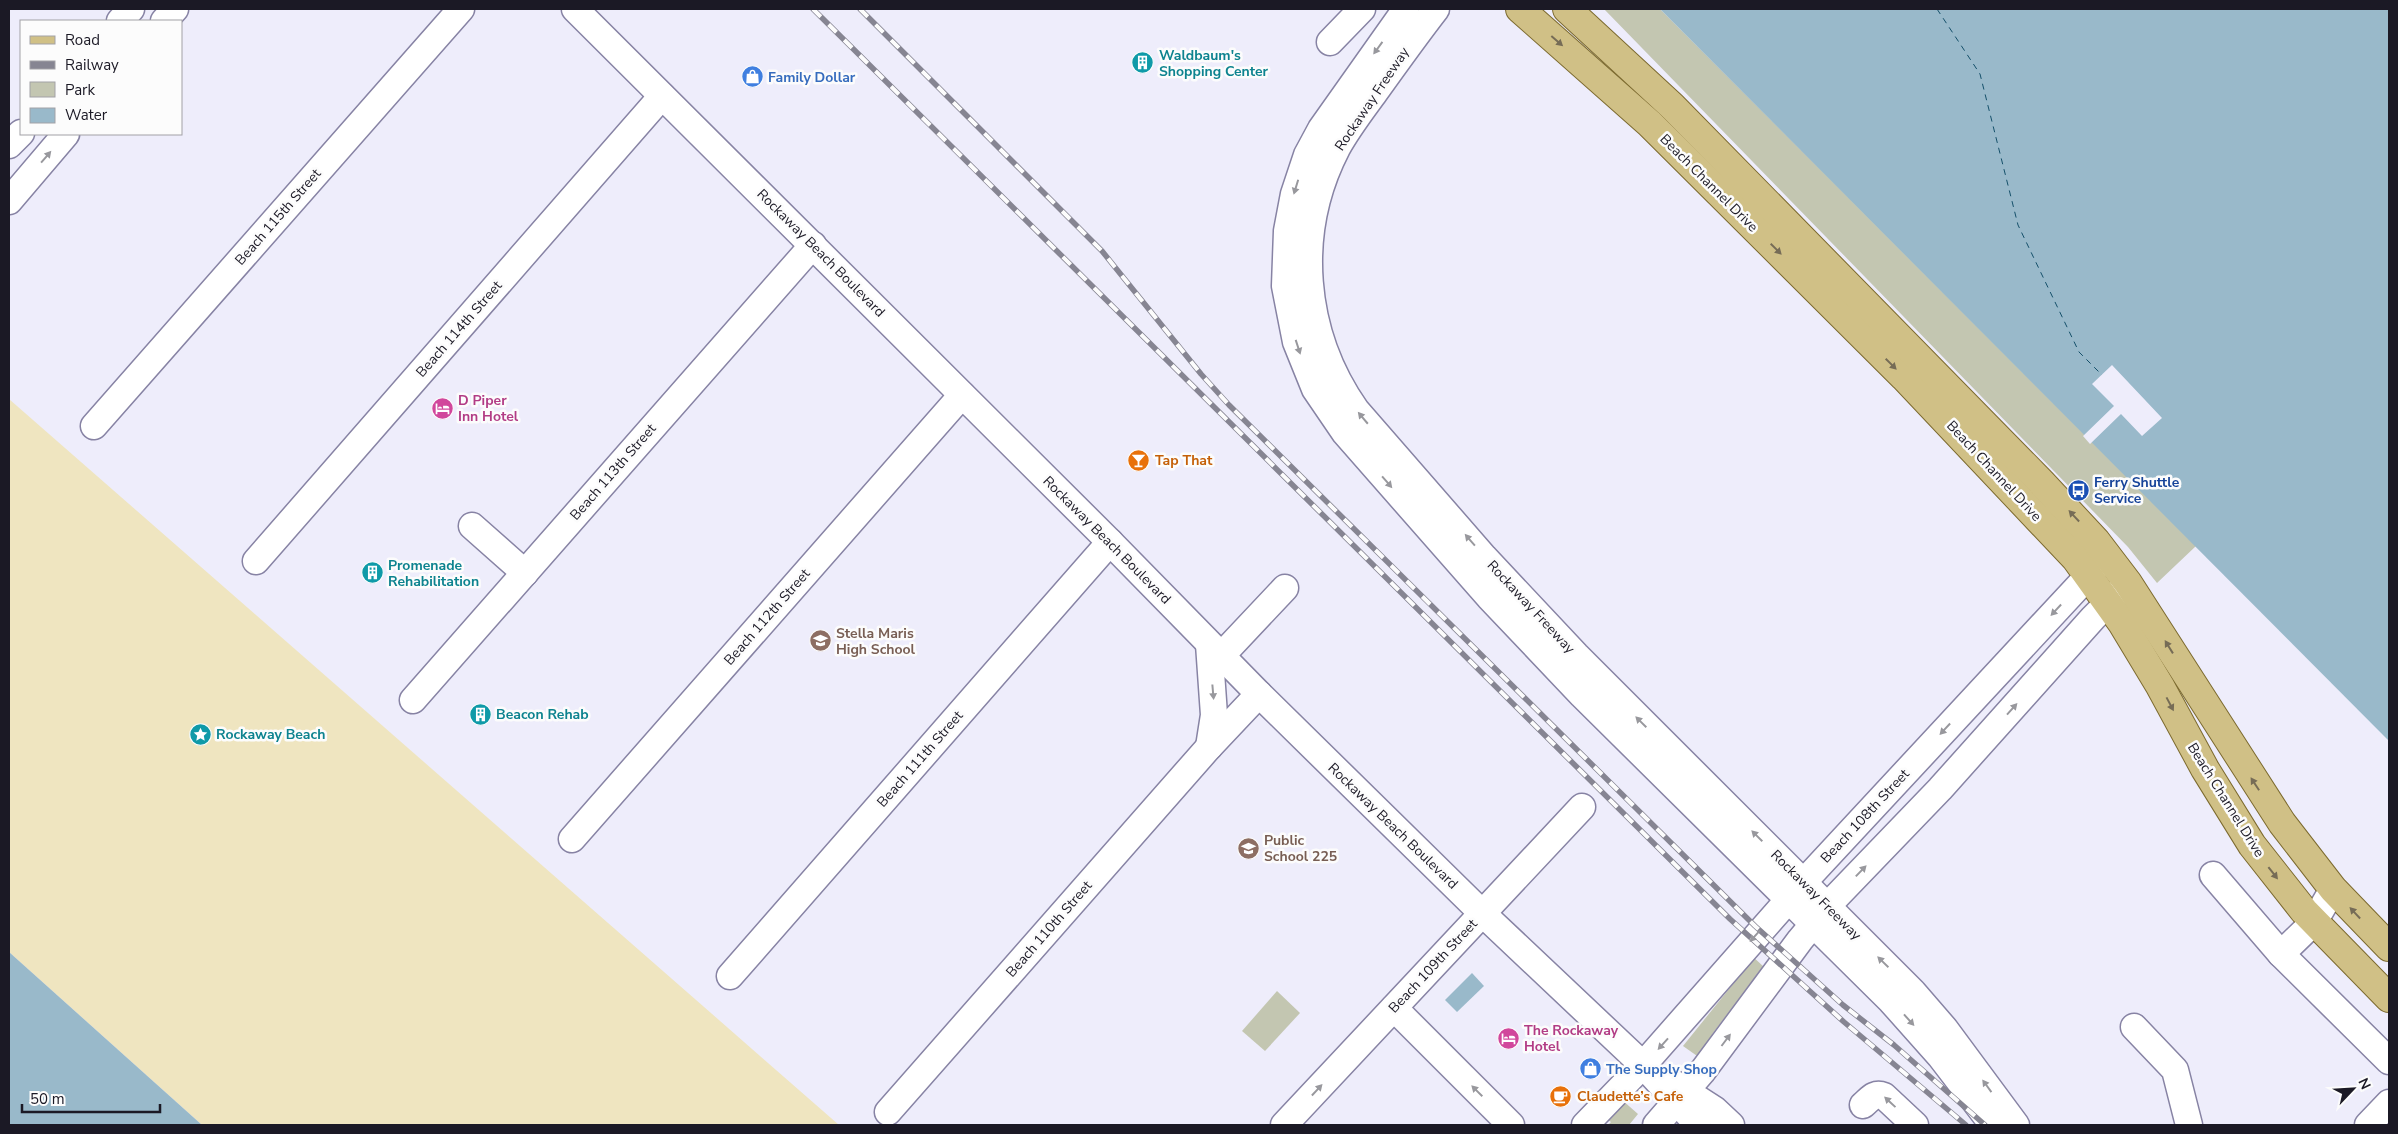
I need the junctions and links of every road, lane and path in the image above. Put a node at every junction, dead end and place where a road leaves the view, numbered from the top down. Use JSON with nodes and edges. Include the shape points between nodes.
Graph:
{"nodes":[{"id":1,"x":131,"y":9,"type":"edge"},
{"id":2,"x":175,"y":9,"type":"edge"},
{"id":3,"x":461,"y":9,"type":"edge"},
{"id":4,"x":575,"y":9,"type":"edge"},
{"id":5,"x":1362,"y":9,"type":"edge"},
{"id":6,"x":1436,"y":9,"type":"edge"},
{"id":7,"x":1520,"y":9,"type":"edge"},
{"id":8,"x":1567,"y":9,"type":"edge"},
{"id":9,"x":1401,"y":10,"type":"edge"},
{"id":10,"x":121,"y":20,"type":"edge"},
{"id":11,"x":165,"y":20,"type":"edge"},
{"id":12,"x":1330,"y":42,"type":"dead end"},
{"id":13,"x":662,"y":96,"type":"junction"},
{"id":14,"x":20,"y":134,"type":"edge"},
{"id":15,"x":65,"y":135,"type":"edge"},
{"id":16,"x":9,"y":145,"type":"edge"},
{"id":17,"x":9,"y":201,"type":"edge"},
{"id":18,"x":813,"y":245,"type":"junction"},
{"id":19,"x":962,"y":395,"type":"junction"},
{"id":20,"x":94,"y":426,"type":"dead end"},
{"id":21,"x":472,"y":526,"type":"dead end"},
{"id":22,"x":1110,"y":542,"type":"junction"},
{"id":23,"x":2108,"y":555,"type":"junction"},
{"id":24,"x":256,"y":561,"type":"dead end"},
{"id":25,"x":525,"y":572,"type":"junction"},
{"id":26,"x":2089,"y":575,"type":"junction"},
{"id":27,"x":2128,"y":583,"type":"junction"},
{"id":28,"x":1285,"y":588,"type":"dead end"},
{"id":29,"x":2109,"y":602,"type":"junction"},
{"id":30,"x":1215,"y":650,"type":"junction"},
{"id":31,"x":1259,"y":694,"type":"junction"},
{"id":32,"x":414,"y":700,"type":"dead end"},
{"id":33,"x":1209,"y":747,"type":"junction"},
{"id":34,"x":1582,"y":807,"type":"dead end"},
{"id":35,"x":572,"y":839,"type":"dead end"},
{"id":36,"x":2213,"y":875,"type":"dead end"},
{"id":37,"x":2333,"y":888,"type":"junction"},
{"id":38,"x":1796,"y":892,"type":"junction"},
{"id":39,"x":1482,"y":913,"type":"junction"},
{"id":40,"x":1820,"y":915,"type":"junction"},
{"id":41,"x":2314,"y":922,"type":"junction"},
{"id":42,"x":2389,"y":947,"type":"edge"},
{"id":43,"x":2280,"y":954,"type":"junction"},
{"id":44,"x":730,"y":976,"type":"dead end"},
{"id":45,"x":2389,"y":998,"type":"edge"},
{"id":46,"x":1394,"y":1008,"type":"junction"},
{"id":47,"x":2134,"y":1027,"type":"dead end"},
{"id":48,"x":2389,"y":1061,"type":"edge"},
{"id":49,"x":1643,"y":1065,"type":"junction"},
{"id":50,"x":1680,"y":1096,"type":"junction"},
{"id":51,"x":2389,"y":1103,"type":"edge"},
{"id":52,"x":1863,"y":1106,"type":"dead end"},
{"id":53,"x":888,"y":1112,"type":"dead end"},
{"id":54,"x":1284,"y":1125,"type":"edge"},
{"id":55,"x":1511,"y":1125,"type":"edge"},
{"id":56,"x":1586,"y":1125,"type":"edge"},
{"id":57,"x":1656,"y":1125,"type":"edge"},
{"id":58,"x":1698,"y":1125,"type":"edge"},
{"id":59,"x":1731,"y":1125,"type":"edge"},
{"id":60,"x":1915,"y":1125,"type":"edge"},
{"id":61,"x":1993,"y":1125,"type":"edge"},
{"id":62,"x":2016,"y":1125,"type":"edge"},
{"id":63,"x":2189,"y":1125,"type":"edge"},
{"id":64,"x":2368,"y":1125,"type":"edge"}],
"edges":[{"from":1,"to":10,"type":"street"},
{"from":2,"to":11,"type":"street"},
{"from":3,"to":20,"type":"street","name":"Beach 115th Street"},
{"from":4,"to":13,"type":"street","name":"Rockaway Beach Boulevard"},
{"from":5,"to":12,"type":"street"},
{"from":38,"to":6,"type":"street","name":"Rockaway Freeway","one_way":true,"via":[[1529,606],[1356,410],[1329,362],[1313,315],[1308,268],[1318,195],[1347,130]]},
{"from":7,"to":26,"type":"main road","name":"Beach Channel Drive","one_way":true,"via":[[1656,130],[1904,377]]},
{"from":23,"to":8,"type":"main road","name":"Beach Channel Drive","one_way":true,"via":[[2042,482],[1692,126]]},
{"from":9,"to":38,"type":"street","name":"Rockaway Freeway","one_way":true,"via":[[1321,129],[1307,155],[1294,194],[1287,231],[1285,286],[1291,323],[1308,375],[1345,433],[1489,597],[1582,696]]},
{"from":13,"to":18,"type":"street","name":"Rockaway Beach Boulevard"},
{"from":13,"to":24,"type":"street","name":"Beach 114th Street"},
{"from":14,"to":16,"type":"street"},
{"from":17,"to":15,"type":"street","one_way":true},
{"from":18,"to":19,"type":"street","name":"Rockaway Beach Boulevard"},
{"from":18,"to":25,"type":"street","name":"Beach 113th Street"},
{"from":19,"to":22,"type":"street","name":"Rockaway Beach Boulevard"},
{"from":19,"to":35,"type":"street","name":"Beach 112th Street"},
{"from":21,"to":25,"type":"street"},
{"from":22,"to":30,"type":"street","name":"Rockaway Beach Boulevard"},
{"from":22,"to":44,"type":"street","name":"Beach 111th Street"},
{"from":23,"to":26,"type":"street","name":"Beach 108th Street"},
{"from":23,"to":27,"type":"main road","name":"Beach Channel Drive"},
{"from":25,"to":32,"type":"street","name":"Beach 113th Street"},
{"from":26,"to":29,"type":"main road","name":"Beach Channel Drive"},
{"from":26,"to":38,"type":"street","name":"Beach 108th Street","one_way":true},
{"from":27,"to":29,"type":"street"},
{"from":37,"to":27,"type":"main road","name":"Beach Channel Drive","one_way":true,"via":[[2262,795]]},
{"from":28,"to":30,"type":"street"},
{"from":40,"to":29,"type":"street","one_way":true},
{"from":29,"to":41,"type":"main road","name":"Beach Channel Drive","one_way":true,"via":[[2156,678],[2234,819],[2271,871]]},
{"from":30,"to":31,"type":"street","name":"Rockaway Beach Boulevard"},
{"from":30,"to":33,"type":"street","one_way":true,"via":[[1214,708]]},
{"from":31,"to":33,"type":"street","name":"Beach 110th Street"},
{"from":31,"to":39,"type":"street","name":"Rockaway Beach Boulevard"},
{"from":33,"to":53,"type":"street","name":"Beach 110th Street"},
{"from":34,"to":39,"type":"street","name":"Beach 109th Street"},
{"from":36,"to":43,"type":"street"},
{"from":37,"to":41,"type":"street"},
{"from":42,"to":37,"type":"main road","name":"Beach Channel Drive","one_way":true},
{"from":38,"to":40,"type":"street","name":"Rockaway Freeway"},
{"from":38,"to":49,"type":"street","name":"Beach 108th Street","one_way":true},
{"from":39,"to":46,"type":"street","name":"Beach 109th Street"},
{"from":39,"to":49,"type":"street","name":"Rockaway Beach Boulevard"},
{"from":50,"to":40,"type":"street","one_way":true,"via":[[1702,1072]]},
{"from":40,"to":61,"type":"street","name":"Rockaway Freeway","one_way":true,"via":[[1924,1037]]},
{"from":62,"to":40,"type":"street","name":"Rockaway Freeway","one_way":true,"via":[[1930,1011],[1896,974]]},
{"from":41,"to":43,"type":"street"},
{"from":41,"to":45,"type":"main road","name":"Beach Channel Drive"},
{"from":43,"to":48,"type":"street"},
{"from":54,"to":46,"type":"street","name":"Beach 109th Street","one_way":true},
{"from":55,"to":46,"type":"street","one_way":true},
{"from":47,"to":63,"type":"street","via":[[2175,1070]]},
{"from":49,"to":50,"type":"street","name":"Rockaway Beach Boulevard"},
{"from":49,"to":56,"type":"street","name":"Beach 108th Street"},
{"from":50,"to":57,"type":"street"},
{"from":50,"to":58,"type":"street","name":"Rockaway Beach Boulevard"},
{"from":50,"to":59,"type":"street","name":"Rockaway Beach Boulevard","via":[[1715,1110]]},
{"from":51,"to":64,"type":"street"},
{"from":60,"to":52,"type":"street","one_way":true,"via":[[1884,1096],[1873,1095]]}]}
